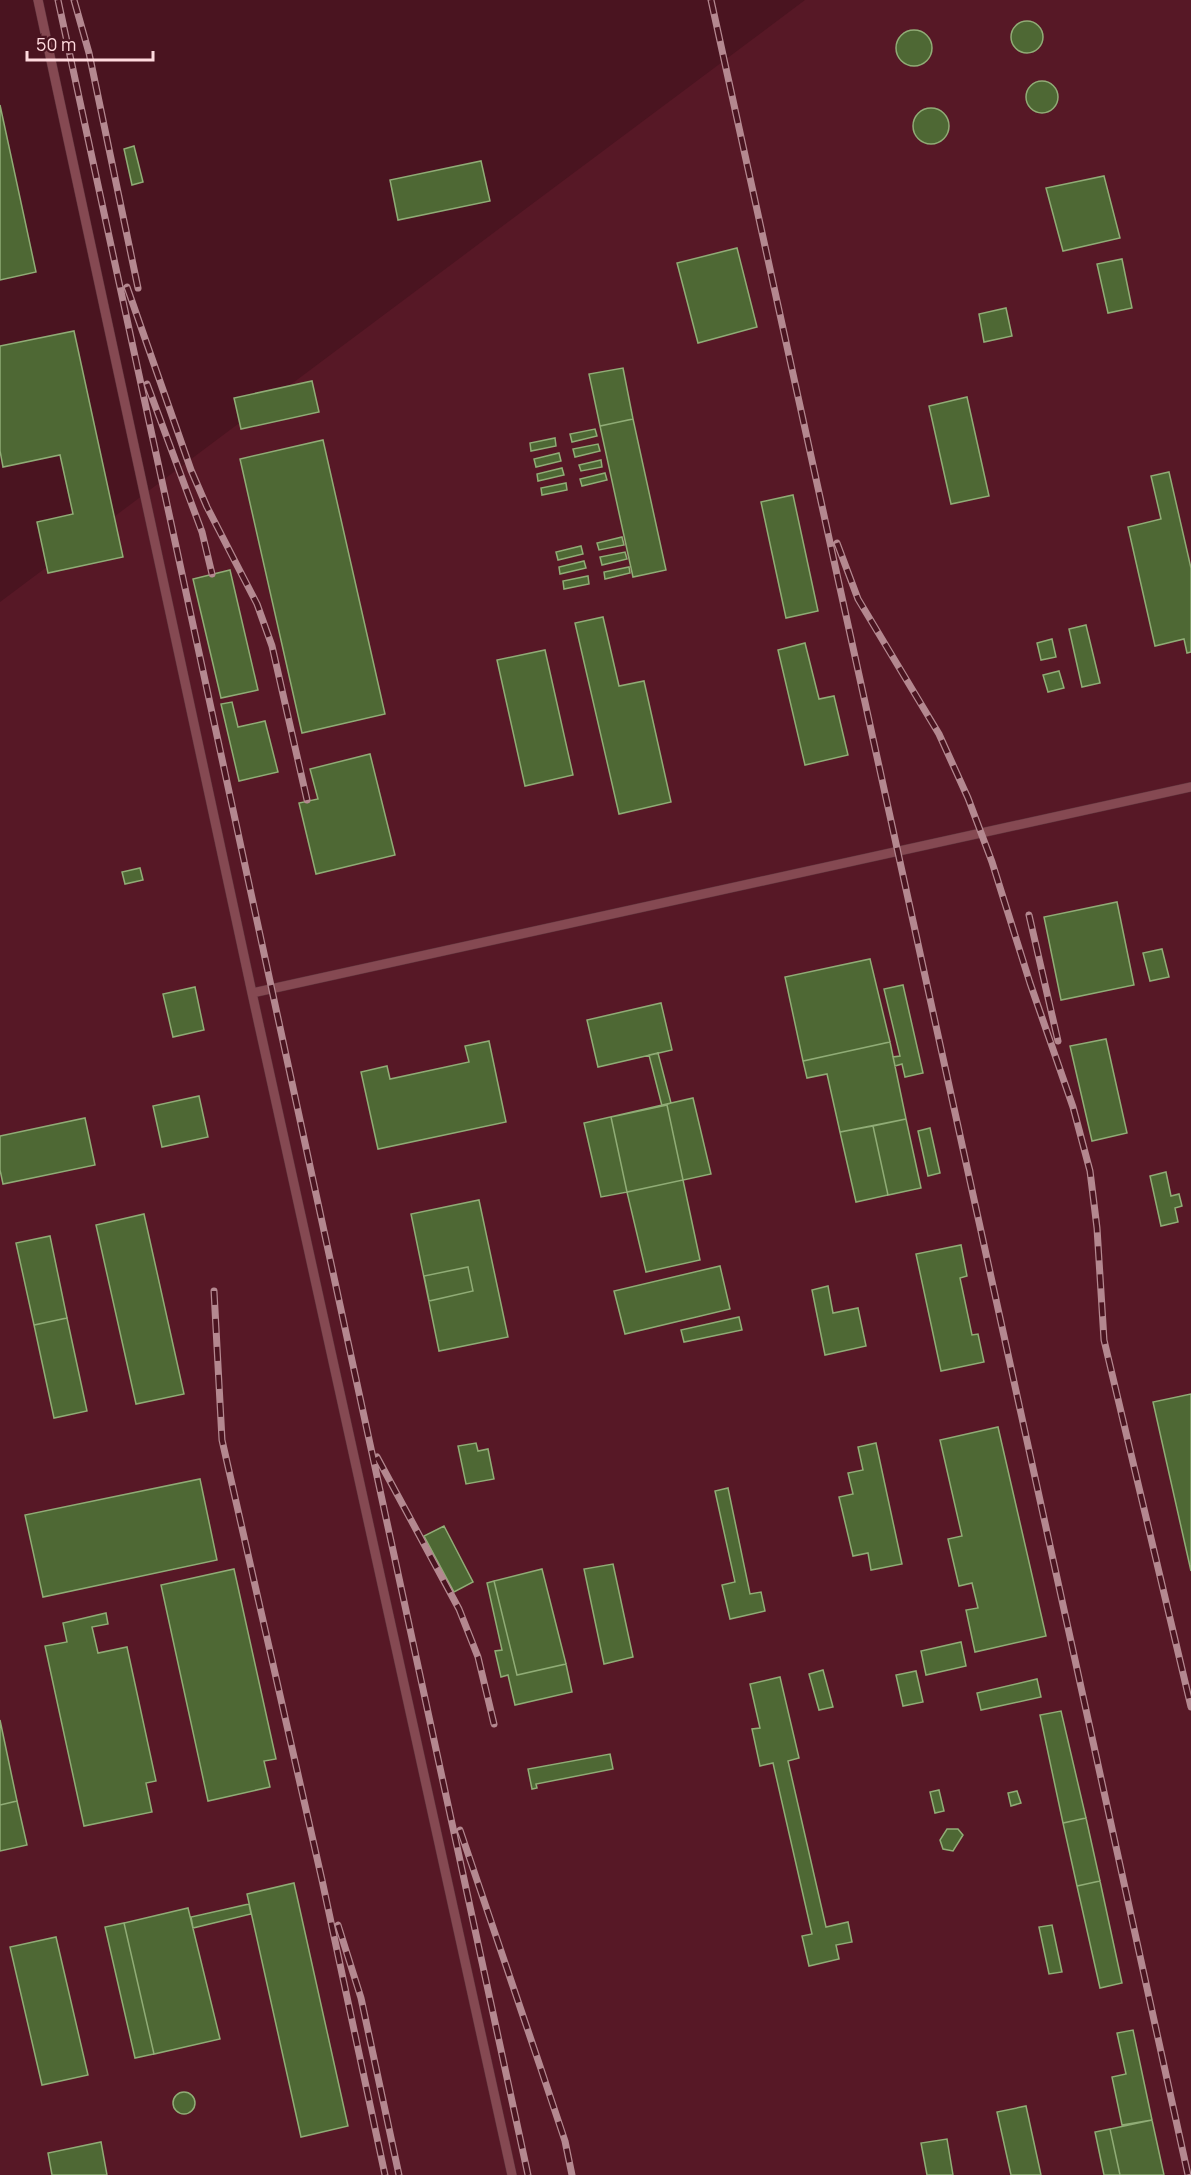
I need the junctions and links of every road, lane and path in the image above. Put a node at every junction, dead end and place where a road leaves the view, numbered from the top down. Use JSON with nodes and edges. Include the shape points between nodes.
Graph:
{"nodes":[{"id":1,"x":38,"y":0,"type":"edge"},
{"id":2,"x":1191,"y":787,"type":"edge"},
{"id":3,"x":252,"y":993,"type":"junction"},
{"id":4,"x":512,"y":2175,"type":"edge"}],
"edges":[{"from":1,"to":3,"type":"lane"},
{"from":2,"to":3,"type":"lane"},
{"from":3,"to":4,"type":"lane"}]}
